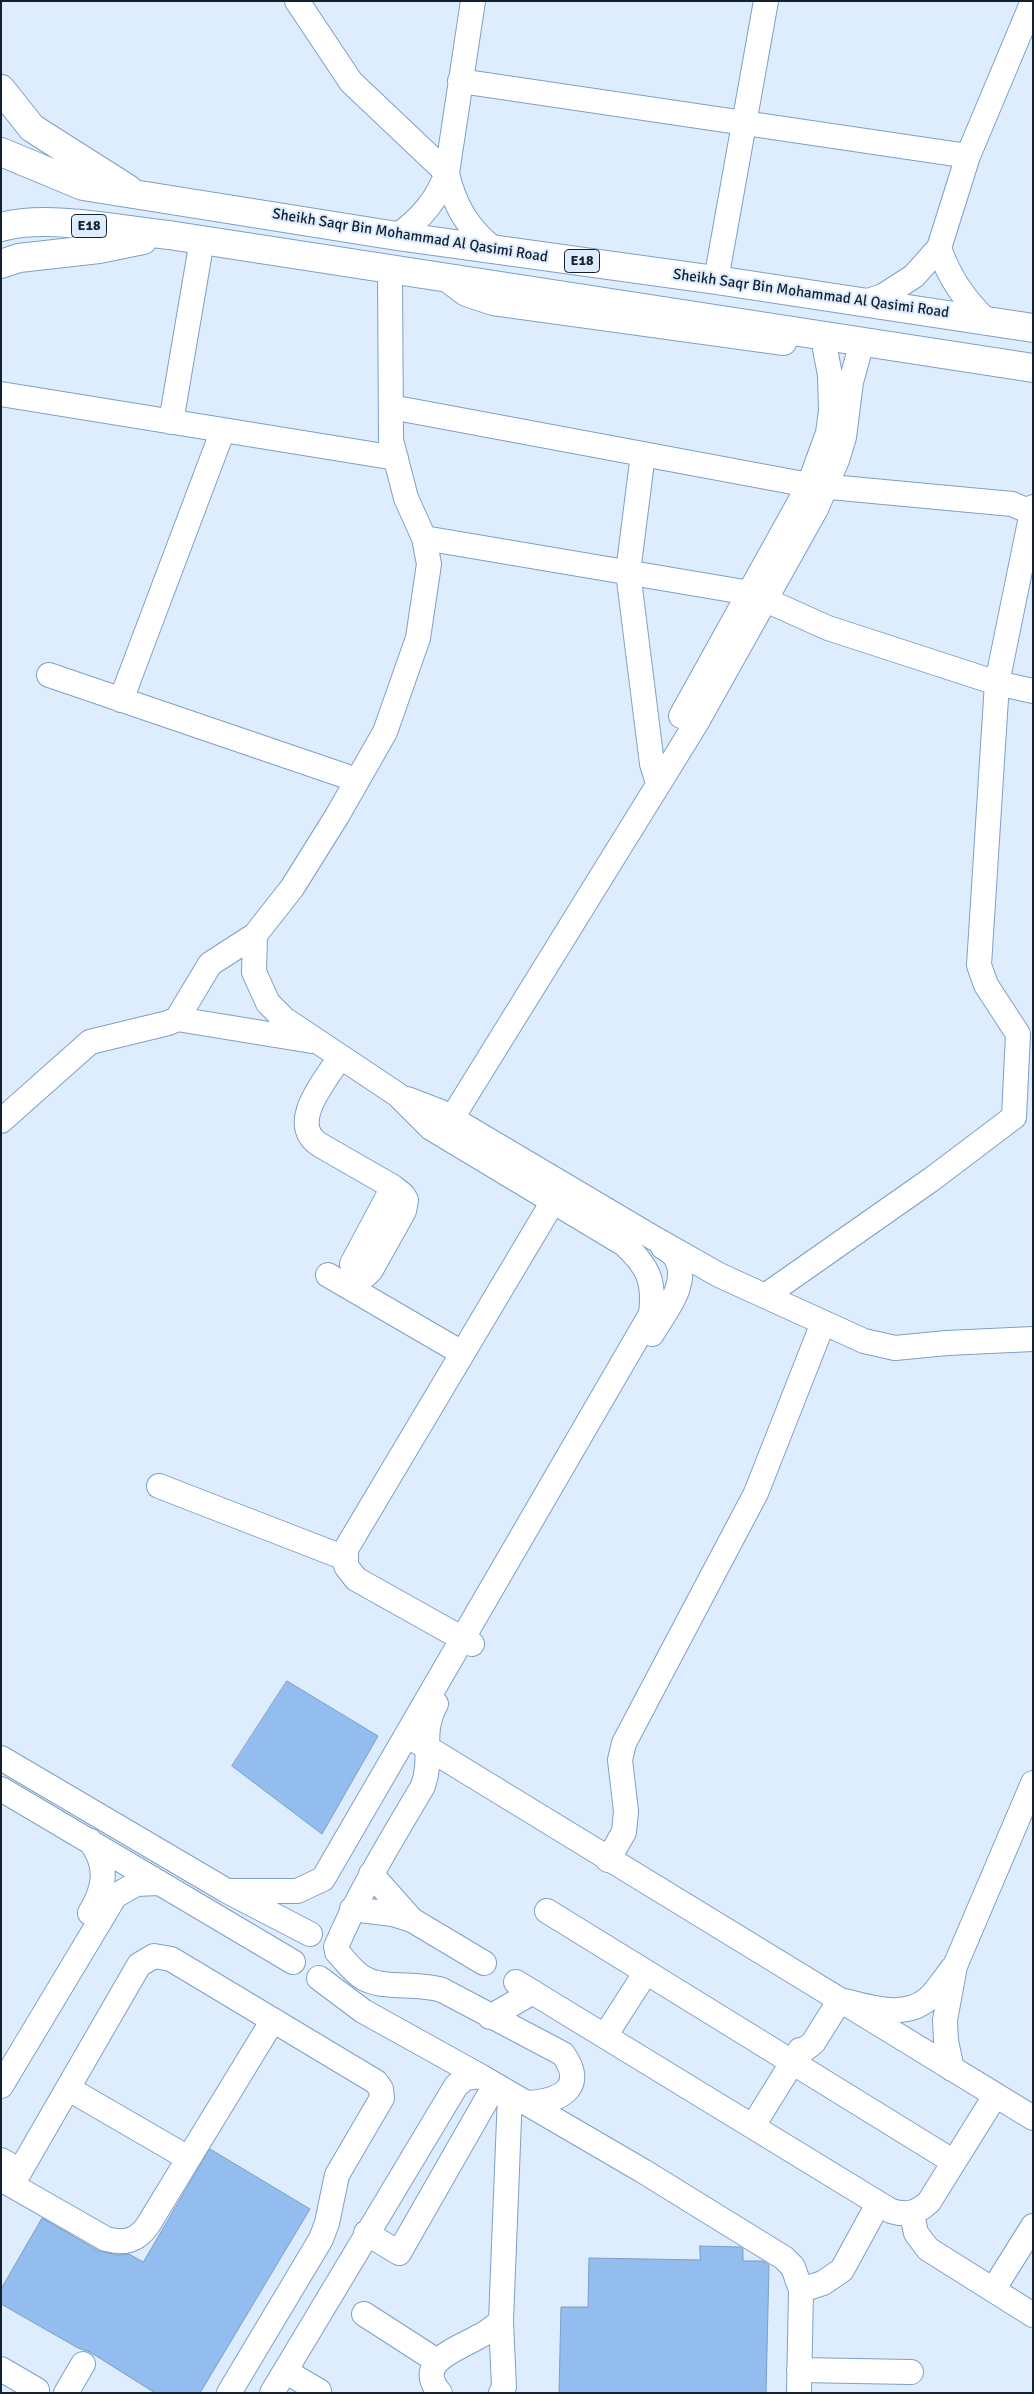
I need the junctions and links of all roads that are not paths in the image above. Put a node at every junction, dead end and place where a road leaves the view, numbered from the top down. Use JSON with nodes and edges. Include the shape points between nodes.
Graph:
{"nodes":[{"id":1,"x":297,"y":1,"type":"edge"},
{"id":2,"x":473,"y":1,"type":"edge"},
{"id":3,"x":766,"y":1,"type":"edge"},
{"id":4,"x":1033,"y":1,"type":"edge"},
{"id":5,"x":460,"y":81,"type":"junction"},
{"id":6,"x":1,"y":89,"type":"edge"},
{"id":7,"x":745,"y":123,"type":"junction"},
{"id":8,"x":1,"y":152,"type":"edge"},
{"id":9,"x":968,"y":156,"type":"junction"},
{"id":10,"x":446,"y":174,"type":"junction"},
{"id":11,"x":132,"y":192,"type":"junction"},
{"id":12,"x":1,"y":227,"type":"edge"},
{"id":13,"x":169,"y":235,"type":"junction"},
{"id":14,"x":397,"y":236,"type":"junction"},
{"id":15,"x":202,"y":240,"type":"junction"},
{"id":16,"x":939,"y":248,"type":"junction"},
{"id":17,"x":494,"y":249,"type":"junction"},
{"id":18,"x":1,"y":264,"type":"edge"},
{"id":19,"x":390,"y":269,"type":"junction"},
{"id":20,"x":443,"y":277,"type":"junction"},
{"id":21,"x":716,"y":280,"type":"junction"},
{"id":22,"x":865,"y":302,"type":"junction"},
{"id":23,"x":987,"y":321,"type":"junction"},
{"id":24,"x":1033,"y":328,"type":"edge"},
{"id":25,"x":825,"y":349,"type":"junction"},
{"id":26,"x":859,"y":353,"type":"junction"},
{"id":27,"x":1033,"y":368,"type":"edge"},
{"id":28,"x":1033,"y":382,"type":"edge"},
{"id":29,"x":1,"y":394,"type":"edge"},
{"id":30,"x":391,"y":407,"type":"junction"},
{"id":31,"x":171,"y":422,"type":"junction"},
{"id":32,"x":223,"y":430,"type":"junction"},
{"id":33,"x":643,"y":454,"type":"junction"},
{"id":34,"x":396,"y":458,"type":"junction"},
{"id":35,"x":817,"y":486,"type":"junction"},
{"id":36,"x":1032,"y":511,"type":"edge"},
{"id":37,"x":424,"y":538,"type":"junction"},
{"id":38,"x":628,"y":572,"type":"junction"},
{"id":39,"x":759,"y":596,"type":"junction"},
{"id":40,"x":50,"y":676,"type":"dead end"},
{"id":41,"x":997,"y":683,"type":"junction"},
{"id":42,"x":1033,"y":691,"type":"edge"},
{"id":43,"x":121,"y":700,"type":"junction"},
{"id":44,"x":655,"y":774,"type":"junction"},
{"id":45,"x":358,"y":780,"type":"junction"},
{"id":46,"x":255,"y":935,"type":"junction"},
{"id":47,"x":177,"y":1019,"type":"junction"},
{"id":48,"x":318,"y":1042,"type":"junction"},
{"id":49,"x":340,"y":1057,"type":"junction"},
{"id":50,"x":1023,"y":1114,"type":"edge"},
{"id":51,"x":1,"y":1122,"type":"edge"},
{"id":52,"x":441,"y":1123,"type":"junction"},
{"id":53,"x":393,"y":1187,"type":"dead end"},
{"id":54,"x":558,"y":1193,"type":"junction"},
{"id":55,"x":652,"y":1237,"type":"junction"},
{"id":56,"x":328,"y":1275,"type":"dead end"},
{"id":57,"x":719,"y":1275,"type":"junction"},
{"id":58,"x":679,"y":1289,"type":"junction"},
{"id":59,"x":765,"y":1296,"type":"junction"},
{"id":60,"x":823,"y":1323,"type":"junction"},
{"id":61,"x":1033,"y":1339,"type":"edge"},
{"id":62,"x":462,"y":1353,"type":"junction"},
{"id":63,"x":159,"y":1486,"type":"dead end"},
{"id":64,"x":345,"y":1558,"type":"junction"},
{"id":65,"x":467,"y":1642,"type":"junction"},
{"id":66,"x":417,"y":1742,"type":"junction"},
{"id":67,"x":1,"y":1758,"type":"edge"},
{"id":68,"x":1033,"y":1783,"type":"edge"},
{"id":69,"x":1,"y":1789,"type":"edge"},
{"id":70,"x":90,"y":1841,"type":"junction"},
{"id":71,"x":608,"y":1860,"type":"junction"},
{"id":72,"x":371,"y":1874,"type":"junction"},
{"id":73,"x":159,"y":1883,"type":"junction"},
{"id":74,"x":227,"y":1891,"type":"junction"},
{"id":75,"x":352,"y":1909,"type":"junction"},
{"id":76,"x":547,"y":1911,"type":"dead end"},
{"id":77,"x":412,"y":1920,"type":"junction"},
{"id":78,"x":310,"y":1934,"type":"junction"},
{"id":79,"x":337,"y":1950,"type":"junction"},
{"id":80,"x":293,"y":1962,"type":"junction"},
{"id":81,"x":484,"y":1963,"type":"dead end"},
{"id":82,"x":955,"y":1966,"type":"junction"},
{"id":83,"x":646,"y":1972,"type":"junction"},
{"id":84,"x":319,"y":1978,"type":"junction"},
{"id":85,"x":834,"y":1996,"type":"junction"},
{"id":86,"x":556,"y":2007,"type":"junction"},
{"id":87,"x":490,"y":2017,"type":"junction"},
{"id":88,"x":273,"y":2020,"type":"junction"},
{"id":89,"x":605,"y":2036,"type":"junction"},
{"id":90,"x":554,"y":2048,"type":"junction"},
{"id":91,"x":796,"y":2058,"type":"junction"},
{"id":92,"x":1,"y":2063,"type":"edge"},
{"id":93,"x":952,"y":2069,"type":"junction"},
{"id":94,"x":1,"y":2086,"type":"edge"},
{"id":95,"x":68,"y":2088,"type":"junction"},
{"id":96,"x":503,"y":2089,"type":"junction"},
{"id":97,"x":995,"y":2096,"type":"junction"},
{"id":98,"x":1033,"y":2118,"type":"edge"},
{"id":99,"x":752,"y":2126,"type":"junction"},
{"id":100,"x":188,"y":2158,"type":"junction"},
{"id":101,"x":954,"y":2162,"type":"junction"},
{"id":102,"x":9,"y":2174,"type":"edge"},
{"id":103,"x":878,"y":2204,"type":"junction"},
{"id":104,"x":912,"y":2214,"type":"junction"},
{"id":105,"x":1033,"y":2226,"type":"edge"},
{"id":106,"x":366,"y":2233,"type":"junction"},
{"id":107,"x":800,"y":2290,"type":"junction"},
{"id":108,"x":993,"y":2290,"type":"junction"},
{"id":109,"x":364,"y":2314,"type":"dead end"},
{"id":110,"x":1033,"y":2315,"type":"edge"},
{"id":111,"x":501,"y":2321,"type":"junction"},
{"id":112,"x":437,"y":2361,"type":"junction"},
{"id":113,"x":83,"y":2364,"type":"dead end"},
{"id":114,"x":1,"y":2369,"type":"edge"},
{"id":115,"x":799,"y":2370,"type":"junction"},
{"id":116,"x":285,"y":2371,"type":"junction"},
{"id":117,"x":911,"y":2372,"type":"dead end"},
{"id":118,"x":37,"y":2390,"type":"dead end"},
{"id":119,"x":319,"y":2391,"type":"dead end"},
{"id":120,"x":66,"y":2393,"type":"edge"},
{"id":121,"x":229,"y":2393,"type":"edge"},
{"id":122,"x":272,"y":2393,"type":"edge"},
{"id":123,"x":440,"y":2393,"type":"edge"},
{"id":124,"x":502,"y":2393,"type":"edge"},
{"id":125,"x":799,"y":2393,"type":"edge"}],
"edges":[{"from":1,"to":10,"type":"street","via":[[351,82]]},
{"from":2,"to":5,"type":"street"},
{"from":3,"to":7,"type":"street"},
{"from":4,"to":9,"type":"street"},
{"from":5,"to":7,"type":"street"},
{"from":5,"to":10,"type":"street"},
{"from":6,"to":11,"type":"highway","via":[[32,128]]},
{"from":7,"to":9,"type":"street"},
{"from":7,"to":21,"type":"street"},
{"from":8,"to":11,"type":"highway","name":"Sheikh Saqr Bin Mohammad Al Qasimi Road","number":"E18","via":[[83,186]]},
{"from":9,"to":16,"type":"street"},
{"from":10,"to":14,"type":"street","via":[[427,210]]},
{"from":10,"to":17,"type":"street","via":[[456,206],[482,240]]},
{"from":11,"to":14,"type":"highway","name":"Sheikh Saqr Bin Mohammad Al Qasimi Road","number":"E18"},
{"from":12,"to":13,"type":"highway","number":"E18","via":[[49,223]]},
{"from":13,"to":15,"type":"highway","number":"E18"},
{"from":13,"to":18,"type":"highway","via":[[99,249],[19,258]]},
{"from":14,"to":17,"type":"highway","name":"Sheikh Saqr Bin Mohammad Al Qasimi Road","number":"E18"},
{"from":15,"to":19,"type":"highway","number":"E18"},
{"from":15,"to":31,"type":"street"},
{"from":16,"to":22,"type":"street","via":[[914,276],[883,296]]},
{"from":16,"to":23,"type":"street","via":[[952,281]]},
{"from":17,"to":21,"type":"highway","name":"Sheikh Saqr Bin Mohammad Al Qasimi Road","number":"E18"},
{"from":19,"to":20,"type":"highway","number":"E18"},
{"from":19,"to":30,"type":"street"},
{"from":20,"to":25,"type":"street","via":[[466,294],[494,303]]},
{"from":20,"to":27,"type":"highway","number":"E18"},
{"from":21,"to":22,"type":"highway","name":"Sheikh Saqr Bin Mohammad Al Qasimi Road","number":"E18"},
{"from":22,"to":23,"type":"highway","name":"Sheikh Saqr Bin Mohammad Al Qasimi Road","number":"E18"},
{"from":23,"to":24,"type":"highway","name":"Sheikh Saqr Bin Mohammad Al Qasimi Road","number":"E18"},
{"from":25,"to":26,"type":"street"},
{"from":25,"to":35,"type":"street","via":[[831,411]]},
{"from":26,"to":28,"type":"street"},
{"from":26,"to":35,"type":"street","via":[[851,382],[844,437]]},
{"from":29,"to":31,"type":"street"},
{"from":30,"to":33,"type":"street"},
{"from":30,"to":34,"type":"street","via":[[391,440]]},
{"from":31,"to":32,"type":"street"},
{"from":32,"to":34,"type":"street"},
{"from":32,"to":43,"type":"street"},
{"from":33,"to":35,"type":"street"},
{"from":33,"to":38,"type":"street"},
{"from":34,"to":37,"type":"street","via":[[406,498]]},
{"from":35,"to":36,"type":"street","via":[[1012,504]]},
{"from":35,"to":39,"type":"street"},
{"from":36,"to":41,"type":"street"},
{"from":37,"to":38,"type":"street"},
{"from":37,"to":45,"type":"street","via":[[429,564],[418,638],[385,732]]},
{"from":38,"to":39,"type":"street"},
{"from":38,"to":44,"type":"street"},
{"from":39,"to":41,"type":"street","via":[[828,628]]},
{"from":39,"to":44,"type":"street","via":[[685,710]]},
{"from":40,"to":43,"type":"street"},
{"from":41,"to":42,"type":"street"},
{"from":41,"to":50,"type":"street","via":[[979,965],[986,984],[1018,1034]]},
{"from":43,"to":45,"type":"street"},
{"from":44,"to":52,"type":"street"},
{"from":45,"to":46,"type":"street","via":[[292,888]]},
{"from":46,"to":47,"type":"street","via":[[210,964]]},
{"from":46,"to":48,"type":"street","via":[[254,972],[268,1002],[284,1019]]},
{"from":47,"to":48,"type":"street"},
{"from":47,"to":51,"type":"street","via":[[90,1042]]},
{"from":48,"to":49,"type":"street"},
{"from":49,"to":52,"type":"street"},
{"from":49,"to":53,"type":"street","via":[[305,1117],[307,1134]]},
{"from":50,"to":59,"type":"street"},
{"from":52,"to":54,"type":"street"},
{"from":54,"to":55,"type":"street"},
{"from":54,"to":62,"type":"street"},
{"from":54,"to":65,"type":"street","via":[[642,1261],[651,1282],[651,1314]]},
{"from":55,"to":57,"type":"street"},
{"from":55,"to":58,"type":"street","via":[[677,1258]]},
{"from":56,"to":62,"type":"street"},
{"from":57,"to":58,"type":"street","via":[[696,1279]]},
{"from":57,"to":59,"type":"street"},
{"from":58,"to":65,"type":"street"},
{"from":59,"to":60,"type":"street"},
{"from":60,"to":61,"type":"street","via":[[864,1342],[895,1348]]},
{"from":60,"to":71,"type":"street","via":[[756,1493],[624,1743],[620,1760],[626,1811],[624,1832]]},
{"from":62,"to":64,"type":"street","via":[[349,1541]]},
{"from":63,"to":64,"type":"street"},
{"from":64,"to":65,"type":"street","via":[[350,1573],[356,1579]]},
{"from":65,"to":66,"type":"street"},
{"from":66,"to":71,"type":"street"},
{"from":66,"to":72,"type":"street","via":[[429,1757],[428,1772]]},
{"from":66,"to":74,"type":"street","via":[[323,1880],[297,1891]]},
{"from":67,"to":74,"type":"street"},
{"from":68,"to":82,"type":"street"},
{"from":69,"to":70,"type":"street"},
{"from":70,"to":73,"type":"street"},
{"from":70,"to":92,"type":"street","via":[[98,1851],[104,1875],[98,1899]]},
{"from":71,"to":85,"type":"street"},
{"from":72,"to":75,"type":"street"},
{"from":72,"to":77,"type":"street"},
{"from":73,"to":80,"type":"street"},
{"from":73,"to":94,"type":"street","via":[[136,1884],[115,1896]]},
{"from":74,"to":78,"type":"street"},
{"from":75,"to":77,"type":"street","via":[[386,1912]]},
{"from":75,"to":79,"type":"street"},
{"from":76,"to":83,"type":"street"},
{"from":77,"to":81,"type":"street"},
{"from":78,"to":79,"type":"street","via":[[330,1938]]},
{"from":78,"to":80,"type":"street","via":[[294,1948]]},
{"from":79,"to":84,"type":"street","via":[[333,1970]]},
{"from":79,"to":87,"type":"street","via":[[356,1972],[377,1984],[433,1987]]},
{"from":80,"to":84,"type":"street","via":[[303,1975]]},
{"from":82,"to":85,"type":"street","via":[[929,1999],[913,2009],[892,2011]]},
{"from":82,"to":93,"type":"street","via":[[945,2020]]},
{"from":83,"to":89,"type":"street"},
{"from":83,"to":91,"type":"street"},
{"from":84,"to":96,"type":"street","via":[[363,2010]]},
{"from":85,"to":91,"type":"street","via":[[813,2043]]},
{"from":85,"to":93,"type":"street"},
{"from":86,"to":87,"type":"street","via":[[524,1987]]},
{"from":86,"to":89,"type":"street"},
{"from":86,"to":90,"type":"street","via":[[552,2027]]},
{"from":87,"to":90,"type":"street"},
{"from":88,"to":95,"type":"street","via":[[172,1958],[154,1956],[140,1966]]},
{"from":88,"to":100,"type":"street"},
{"from":88,"to":121,"type":"street","via":[[376,2082],[382,2098],[342,2164],[321,2239]]},
{"from":89,"to":99,"type":"street"},
{"from":90,"to":96,"type":"street","via":[[571,2065],[568,2089],[559,2098]]},
{"from":91,"to":99,"type":"street"},
{"from":91,"to":101,"type":"street"},
{"from":93,"to":97,"type":"street"},
{"from":95,"to":100,"type":"street"},
{"from":95,"to":102,"type":"street"},
{"from":96,"to":106,"type":"street","via":[[465,2078],[456,2086]]},
{"from":96,"to":106,"type":"street","via":[[399,2253]]},
{"from":96,"to":107,"type":"street","via":[[643,2170],[784,2258],[792,2267]]},
{"from":96,"to":111,"type":"street"},
{"from":97,"to":98,"type":"street"},
{"from":97,"to":101,"type":"street"},
{"from":99,"to":103,"type":"street"},
{"from":100,"to":102,"type":"street","via":[[148,2225],[141,2235],[130,2241],[106,2238]]},
{"from":101,"to":104,"type":"street","via":[[929,2202]]},
{"from":103,"to":104,"type":"street","via":[[891,2212]]},
{"from":103,"to":107,"type":"street","via":[[842,2270],[823,2283]]},
{"from":104,"to":108,"type":"street","via":[[916,2233],[928,2249]]},
{"from":105,"to":108,"type":"street"},
{"from":106,"to":116,"type":"street"},
{"from":107,"to":115,"type":"street"},
{"from":108,"to":110,"type":"street"},
{"from":109,"to":112,"type":"street"},
{"from":111,"to":112,"type":"street"},
{"from":111,"to":124,"type":"street"},
{"from":112,"to":123,"type":"street","via":[[432,2378]]},
{"from":113,"to":120,"type":"street"},
{"from":114,"to":118,"type":"street"},
{"from":115,"to":117,"type":"street"},
{"from":115,"to":125,"type":"street"},
{"from":116,"to":119,"type":"street"},
{"from":116,"to":122,"type":"street"}]}
